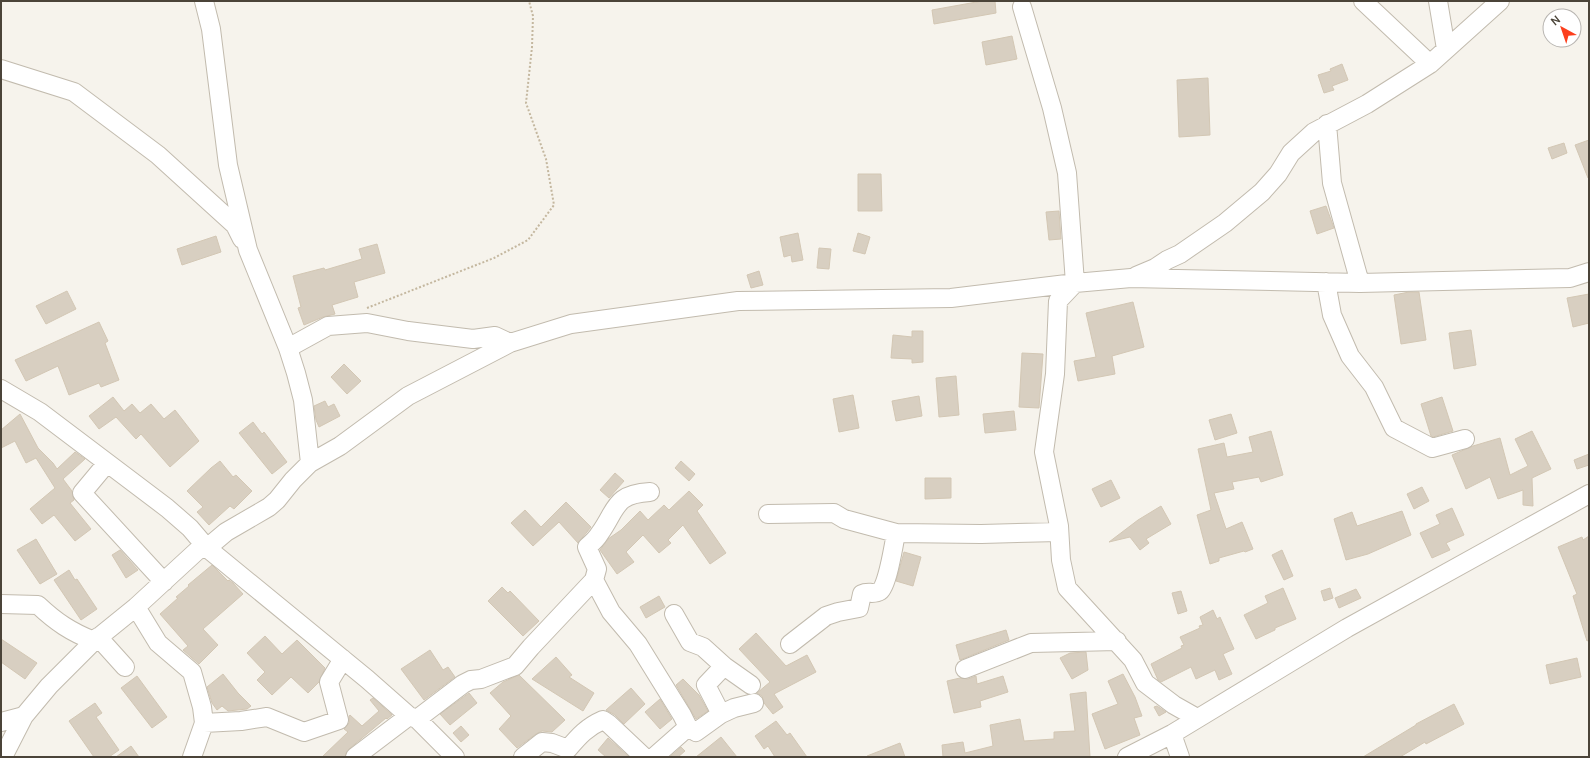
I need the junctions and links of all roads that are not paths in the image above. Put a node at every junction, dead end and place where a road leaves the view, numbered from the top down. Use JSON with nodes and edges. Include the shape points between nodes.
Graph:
{"nodes":[{"id":1,"x":204,"y":1,"type":"edge"},
{"id":2,"x":1362,"y":1,"type":"edge"},
{"id":3,"x":1438,"y":1,"type":"edge"},
{"id":4,"x":1500,"y":1,"type":"edge"},
{"id":5,"x":1022,"y":7,"type":"dead end"},
{"id":6,"x":1446,"y":49,"type":"junction"},
{"id":7,"x":1430,"y":64,"type":"junction"},
{"id":8,"x":1,"y":69,"type":"edge"},
{"id":9,"x":1327,"y":124,"type":"junction"},
{"id":10,"x":248,"y":250,"type":"junction"},
{"id":11,"x":1589,"y":272,"type":"edge"},
{"id":12,"x":1131,"y":278,"type":"junction"},
{"id":13,"x":1326,"y":282,"type":"junction"},
{"id":14,"x":1075,"y":283,"type":"junction"},
{"id":15,"x":1360,"y":283,"type":"junction"},
{"id":16,"x":510,"y":343,"type":"junction"},
{"id":17,"x":288,"y":348,"type":"junction"},
{"id":18,"x":1,"y":389,"type":"edge"},
{"id":19,"x":1465,"y":439,"type":"dead end"},
{"id":20,"x":107,"y":463,"type":"junction"},
{"id":21,"x":310,"y":463,"type":"junction"},
{"id":22,"x":650,"y":492,"type":"dead end"},
{"id":23,"x":1589,"y":494,"type":"edge"},
{"id":24,"x":768,"y":514,"type":"dead end"},
{"id":25,"x":1059,"y":532,"type":"junction"},
{"id":26,"x":896,"y":534,"type":"junction"},
{"id":27,"x":202,"y":549,"type":"junction"},
{"id":28,"x":594,"y":580,"type":"junction"},
{"id":29,"x":164,"y":582,"type":"junction"},
{"id":30,"x":1,"y":604,"type":"edge"},
{"id":31,"x":136,"y":607,"type":"junction"},
{"id":32,"x":674,"y":614,"type":"dead end"},
{"id":33,"x":96,"y":639,"type":"junction"},
{"id":34,"x":1117,"y":642,"type":"junction"},
{"id":35,"x":790,"y":644,"type":"dead end"},
{"id":36,"x":343,"y":659,"type":"junction"},
{"id":37,"x":724,"y":666,"type":"junction"},
{"id":38,"x":126,"y":667,"type":"dead end"},
{"id":39,"x":965,"y":669,"type":"dead end"},
{"id":40,"x":751,"y":685,"type":"dead end"},
{"id":41,"x":754,"y":703,"type":"dead end"},
{"id":42,"x":721,"y":714,"type":"junction"},
{"id":43,"x":24,"y":716,"type":"junction"},
{"id":44,"x":412,"y":718,"type":"junction"},
{"id":45,"x":1197,"y":718,"type":"junction"},
{"id":46,"x":1,"y":722,"type":"edge"},
{"id":47,"x":204,"y":723,"type":"junction"},
{"id":48,"x":688,"y":727,"type":"junction"},
{"id":49,"x":1172,"y":734,"type":"junction"},
{"id":50,"x":3,"y":757,"type":"edge"},
{"id":51,"x":192,"y":757,"type":"edge"},
{"id":52,"x":354,"y":757,"type":"edge"},
{"id":53,"x":456,"y":757,"type":"edge"},
{"id":54,"x":523,"y":757,"type":"edge"},
{"id":55,"x":644,"y":757,"type":"edge"},
{"id":56,"x":654,"y":757,"type":"edge"},
{"id":57,"x":1127,"y":757,"type":"edge"},
{"id":58,"x":1180,"y":757,"type":"edge"}],
"edges":[{"from":1,"to":10,"type":"street","via":[[211,29],[228,165]]},
{"from":2,"to":7,"type":"street"},
{"from":3,"to":6,"type":"street"},
{"from":4,"to":6,"type":"street"},
{"from":5,"to":14,"type":"street","via":[[1052,108],[1067,173]]},
{"from":6,"to":7,"type":"street"},
{"from":7,"to":9,"type":"street","via":[[1367,104]]},
{"from":8,"to":10,"type":"street","via":[[74,92],[158,155],[235,225]]},
{"from":9,"to":12,"type":"street","via":[[1290,153],[1278,174],[1262,192],[1226,223],[1180,254]]},
{"from":9,"to":15,"type":"street","via":[[1332,183]]},
{"from":10,"to":17,"type":"street"},
{"from":11,"to":15,"type":"street","via":[[1570,278]]},
{"from":12,"to":13,"type":"street"},
{"from":12,"to":14,"type":"street"},
{"from":13,"to":15,"type":"street"},
{"from":13,"to":19,"type":"street","via":[[1332,315],[1350,356],[1374,387],[1394,428],[1432,448]]},
{"from":14,"to":16,"type":"street","via":[[951,298],[738,301],[571,324]]},
{"from":14,"to":25,"type":"street","via":[[1058,301],[1056,374],[1044,452]]},
{"from":16,"to":17,"type":"street","via":[[495,336],[473,339],[367,323],[328,326]]},
{"from":16,"to":21,"type":"street","via":[[408,396],[340,446]]},
{"from":17,"to":21,"type":"street","via":[[303,400]]},
{"from":18,"to":20,"type":"street","via":[[40,412]]},
{"from":20,"to":27,"type":"street","via":[[190,528]]},
{"from":20,"to":29,"type":"street","via":[[82,493]]},
{"from":21,"to":27,"type":"street","via":[[273,504]]},
{"from":22,"to":28,"type":"street","via":[[626,497],[616,505],[588,547],[597,569]]},
{"from":23,"to":45,"type":"street","via":[[1347,628]]},
{"from":24,"to":26,"type":"street","via":[[834,513]]},
{"from":25,"to":26,"type":"street"},
{"from":25,"to":34,"type":"street","via":[[1067,588]]},
{"from":26,"to":35,"type":"street","via":[[887,577],[881,591],[862,594],[858,608],[826,616]]},
{"from":27,"to":29,"type":"street"},
{"from":27,"to":36,"type":"street"},
{"from":28,"to":44,"type":"street","via":[[515,666],[463,684]]},
{"from":28,"to":48,"type":"street","via":[[611,612],[638,644]]},
{"from":29,"to":31,"type":"street"},
{"from":30,"to":33,"type":"street","via":[[38,604],[53,619],[76,633]]},
{"from":31,"to":33,"type":"street"},
{"from":31,"to":47,"type":"street","via":[[158,643],[192,672]]},
{"from":32,"to":37,"type":"street","via":[[690,642],[703,647]]},
{"from":33,"to":38,"type":"street"},
{"from":33,"to":43,"type":"street","via":[[41,686]]},
{"from":34,"to":39,"type":"street","via":[[1031,643]]},
{"from":34,"to":45,"type":"street","via":[[1133,660],[1145,683],[1174,705]]},
{"from":36,"to":44,"type":"street"},
{"from":36,"to":47,"type":"street","via":[[329,682],[339,720],[304,732],[267,717]]},
{"from":37,"to":40,"type":"street"},
{"from":37,"to":42,"type":"street","via":[[706,685]]},
{"from":41,"to":42,"type":"street"},
{"from":42,"to":48,"type":"street","via":[[696,732]]},
{"from":43,"to":46,"type":"street"},
{"from":43,"to":50,"type":"street"},
{"from":44,"to":52,"type":"street"},
{"from":44,"to":53,"type":"street"},
{"from":45,"to":49,"type":"street"},
{"from":47,"to":51,"type":"street"},
{"from":48,"to":56,"type":"street"},
{"from":49,"to":57,"type":"street"},
{"from":49,"to":58,"type":"street"},
{"from":54,"to":55,"type":"street","via":[[542,742],[568,749],[582,732],[603,720]]}]}
